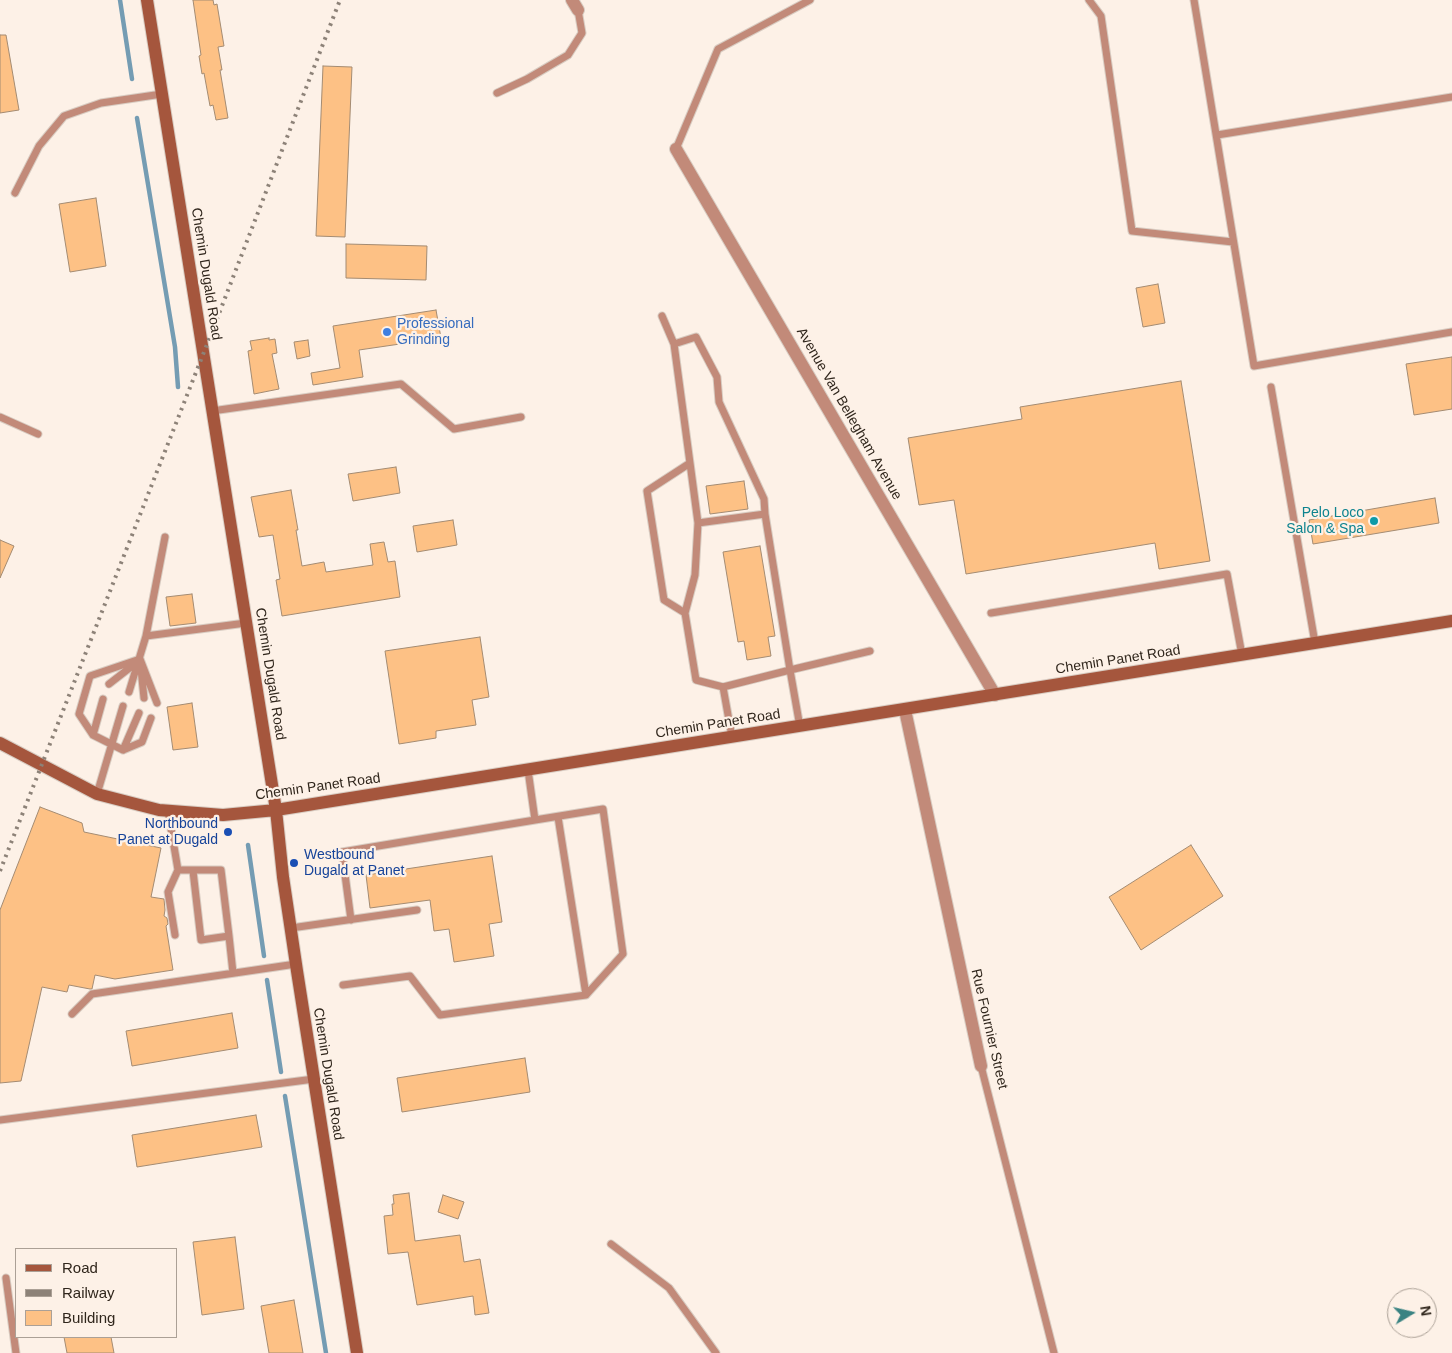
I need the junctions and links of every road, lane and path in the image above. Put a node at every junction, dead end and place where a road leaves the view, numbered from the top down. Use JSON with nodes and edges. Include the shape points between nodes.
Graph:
{"nodes":[{"id":1,"x":147,"y":0,"type":"edge"},
{"id":2,"x":810,"y":0,"type":"edge"},
{"id":3,"x":1088,"y":0,"type":"edge"},
{"id":4,"x":1194,"y":0,"type":"edge"},
{"id":5,"x":575,"y":5,"type":"edge"},
{"id":6,"x":497,"y":93,"type":"dead end"},
{"id":7,"x":162,"y":94,"type":"junction"},
{"id":8,"x":1452,"y":97,"type":"edge"},
{"id":9,"x":1217,"y":135,"type":"junction"},
{"id":10,"x":676,"y":149,"type":"joint"},
{"id":11,"x":16,"y":193,"type":"dead end"},
{"id":12,"x":1234,"y":242,"type":"junction"},
{"id":13,"x":662,"y":316,"type":"dead end"},
{"id":14,"x":1452,"y":332,"type":"edge"},
{"id":15,"x":674,"y":344,"type":"junction"},
{"id":16,"x":1271,"y":387,"type":"dead end"},
{"id":17,"x":212,"y":411,"type":"junction"},
{"id":18,"x":0,"y":417,"type":"edge"},
{"id":19,"x":521,"y":417,"type":"dead end"},
{"id":20,"x":38,"y":434,"type":"dead end"},
{"id":21,"x":690,"y":463,"type":"junction"},
{"id":22,"x":765,"y":514,"type":"junction"},
{"id":23,"x":698,"y":523,"type":"junction"},
{"id":24,"x":165,"y":537,"type":"dead end"},
{"id":25,"x":684,"y":613,"type":"junction"},
{"id":26,"x":991,"y":613,"type":"dead end"},
{"id":27,"x":1452,"y":621,"type":"edge"},
{"id":28,"x":246,"y":623,"type":"junction"},
{"id":29,"x":146,"y":636,"type":"junction"},
{"id":30,"x":1316,"y":643,"type":"junction"},
{"id":31,"x":870,"y":652,"type":"dead end"},
{"id":32,"x":1242,"y":655,"type":"junction"},
{"id":33,"x":140,"y":659,"type":"junction"},
{"id":34,"x":790,"y":670,"type":"junction"},
{"id":35,"x":109,"y":684,"type":"dead end"},
{"id":36,"x":723,"y":687,"type":"junction"},
{"id":37,"x":129,"y":692,"type":"dead end"},
{"id":38,"x":995,"y":695,"type":"junction"},
{"id":39,"x":144,"y":698,"type":"dead end"},
{"id":40,"x":103,"y":699,"type":"dead end"},
{"id":41,"x":157,"y":703,"type":"dead end"},
{"id":42,"x":123,"y":706,"type":"dead end"},
{"id":43,"x":905,"y":710,"type":"junction"},
{"id":44,"x":139,"y":713,"type":"dead end"},
{"id":45,"x":151,"y":718,"type":"dead end"},
{"id":46,"x":800,"y":727,"type":"junction"},
{"id":47,"x":93,"y":735,"type":"junction"},
{"id":48,"x":732,"y":737,"type":"junction"},
{"id":49,"x":0,"y":743,"type":"edge"},
{"id":50,"x":111,"y":743,"type":"junction"},
{"id":51,"x":123,"y":750,"type":"junction"},
{"id":52,"x":528,"y":770,"type":"junction"},
{"id":53,"x":97,"y":794,"type":"junction"},
{"id":54,"x":276,"y":810,"type":"junction"},
{"id":55,"x":168,"y":811,"type":"junction"},
{"id":56,"x":558,"y":816,"type":"junction"},
{"id":57,"x":535,"y":820,"type":"junction"},
{"id":58,"x":178,"y":870,"type":"junction"},
{"id":59,"x":193,"y":870,"type":"junction"},
{"id":60,"x":417,"y":910,"type":"dead end"},
{"id":61,"x":351,"y":920,"type":"junction"},
{"id":62,"x":290,"y":928,"type":"junction"},
{"id":63,"x":174,"y":935,"type":"dead end"},
{"id":64,"x":229,"y":936,"type":"junction"},
{"id":65,"x":296,"y":964,"type":"junction"},
{"id":66,"x":233,"y":973,"type":"junction"},
{"id":67,"x":343,"y":985,"type":"dead end"},
{"id":68,"x":586,"y":995,"type":"junction"},
{"id":69,"x":72,"y":1014,"type":"dead end"},
{"id":70,"x":981,"y":1066,"type":"joint"},
{"id":71,"x":314,"y":1079,"type":"junction"},
{"id":72,"x":0,"y":1120,"type":"edge"},
{"id":73,"x":611,"y":1244,"type":"dead end"},
{"id":74,"x":6,"y":1278,"type":"dead end"},
{"id":75,"x":16,"y":1353,"type":"edge"},
{"id":76,"x":356,"y":1353,"type":"edge"},
{"id":77,"x":716,"y":1353,"type":"edge"},
{"id":78,"x":1054,"y":1353,"type":"edge"}],
"edges":[{"from":1,"to":7,"type":"street","name":"Chemin Dugald Road"},
{"from":2,"to":10,"type":"lane","via":[[718,49]]},
{"from":3,"to":12,"type":"lane","via":[[1101,16],[1132,231]]},
{"from":4,"to":9,"type":"lane"},
{"from":5,"to":6,"type":"lane","via":[[582,33],[568,55]]},
{"from":7,"to":11,"type":"lane","via":[[102,103],[64,116],[39,146]]},
{"from":7,"to":17,"type":"street","name":"Chemin Dugald Road"},
{"from":8,"to":9,"type":"lane"},
{"from":9,"to":12,"type":"lane"},
{"from":10,"to":38,"type":"street","name":"Avenue Van Bellegham Avenue"},
{"from":12,"to":14,"type":"lane","via":[[1254,366]]},
{"from":13,"to":15,"type":"lane"},
{"from":15,"to":21,"type":"lane"},
{"from":15,"to":22,"type":"lane","via":[[696,337],[717,377],[719,402],[764,498]]},
{"from":16,"to":30,"type":"lane"},
{"from":17,"to":19,"type":"lane","via":[[401,384],[454,429]]},
{"from":17,"to":28,"type":"street","name":"Chemin Dugald Road"},
{"from":18,"to":20,"type":"lane"},
{"from":21,"to":23,"type":"lane"},
{"from":21,"to":25,"type":"lane","via":[[647,491],[664,600]]},
{"from":22,"to":23,"type":"lane"},
{"from":22,"to":34,"type":"lane"},
{"from":23,"to":25,"type":"lane","via":[[695,575]]},
{"from":24,"to":29,"type":"lane"},
{"from":25,"to":36,"type":"lane","via":[[696,680]]},
{"from":26,"to":32,"type":"lane","via":[[1227,574]]},
{"from":27,"to":30,"type":"street","name":"Chemin Panet Road"},
{"from":28,"to":29,"type":"lane"},
{"from":28,"to":54,"type":"street","name":"Chemin Dugald Road"},
{"from":29,"to":33,"type":"lane"},
{"from":30,"to":32,"type":"street","name":"Chemin Panet Road"},
{"from":31,"to":34,"type":"lane"},
{"from":32,"to":38,"type":"street","name":"Chemin Panet Road"},
{"from":33,"to":35,"type":"lane"},
{"from":33,"to":37,"type":"lane"},
{"from":33,"to":39,"type":"lane"},
{"from":33,"to":41,"type":"lane"},
{"from":33,"to":47,"type":"lane","via":[[90,676],[79,714]]},
{"from":34,"to":36,"type":"lane"},
{"from":34,"to":46,"type":"lane"},
{"from":36,"to":48,"type":"lane"},
{"from":38,"to":43,"type":"street","name":"Chemin Panet Road"},
{"from":40,"to":47,"type":"lane"},
{"from":42,"to":50,"type":"lane"},
{"from":43,"to":46,"type":"street","name":"Chemin Panet Road"},
{"from":43,"to":70,"type":"street","name":"Rue Fournier Street"},
{"from":44,"to":51,"type":"lane"},
{"from":45,"to":51,"type":"lane","via":[[142,742]]},
{"from":46,"to":48,"type":"street","name":"Chemin Panet Road"},
{"from":47,"to":50,"type":"lane"},
{"from":48,"to":52,"type":"street","name":"Chemin Panet Road"},
{"from":49,"to":53,"type":"street","name":"Chemin Panet Road"},
{"from":50,"to":51,"type":"lane"},
{"from":50,"to":53,"type":"lane"},
{"from":52,"to":54,"type":"street","name":"Chemin Panet Road"},
{"from":52,"to":57,"type":"lane"},
{"from":53,"to":55,"type":"street","name":"Chemin Panet Road"},
{"from":54,"to":55,"type":"street","name":"Chemin Panet Road","via":[[223,815]]},
{"from":54,"to":62,"type":"street","name":"Chemin Dugald Road"},
{"from":55,"to":58,"type":"lane"},
{"from":56,"to":57,"type":"lane"},
{"from":56,"to":68,"type":"lane"},
{"from":56,"to":68,"type":"lane","via":[[603,809],[623,954]]},
{"from":57,"to":61,"type":"lane","via":[[342,852]]},
{"from":58,"to":59,"type":"lane"},
{"from":58,"to":63,"type":"lane","via":[[168,892]]},
{"from":59,"to":64,"type":"lane","via":[[221,870]]},
{"from":59,"to":64,"type":"lane","via":[[201,940]]},
{"from":60,"to":61,"type":"lane"},
{"from":61,"to":62,"type":"lane"},
{"from":62,"to":65,"type":"street","name":"Chemin Dugald Road"},
{"from":64,"to":66,"type":"lane"},
{"from":65,"to":66,"type":"lane"},
{"from":65,"to":71,"type":"street","name":"Chemin Dugald Road"},
{"from":66,"to":69,"type":"lane","via":[[92,994]]},
{"from":67,"to":68,"type":"lane","via":[[410,976],[440,1015]]},
{"from":70,"to":78,"type":"lane","name":"Rue Fournier Street"},
{"from":71,"to":72,"type":"lane"},
{"from":71,"to":76,"type":"street","name":"Chemin Dugald Road"},
{"from":73,"to":77,"type":"lane","via":[[669,1288]]},
{"from":74,"to":75,"type":"lane"}]}
